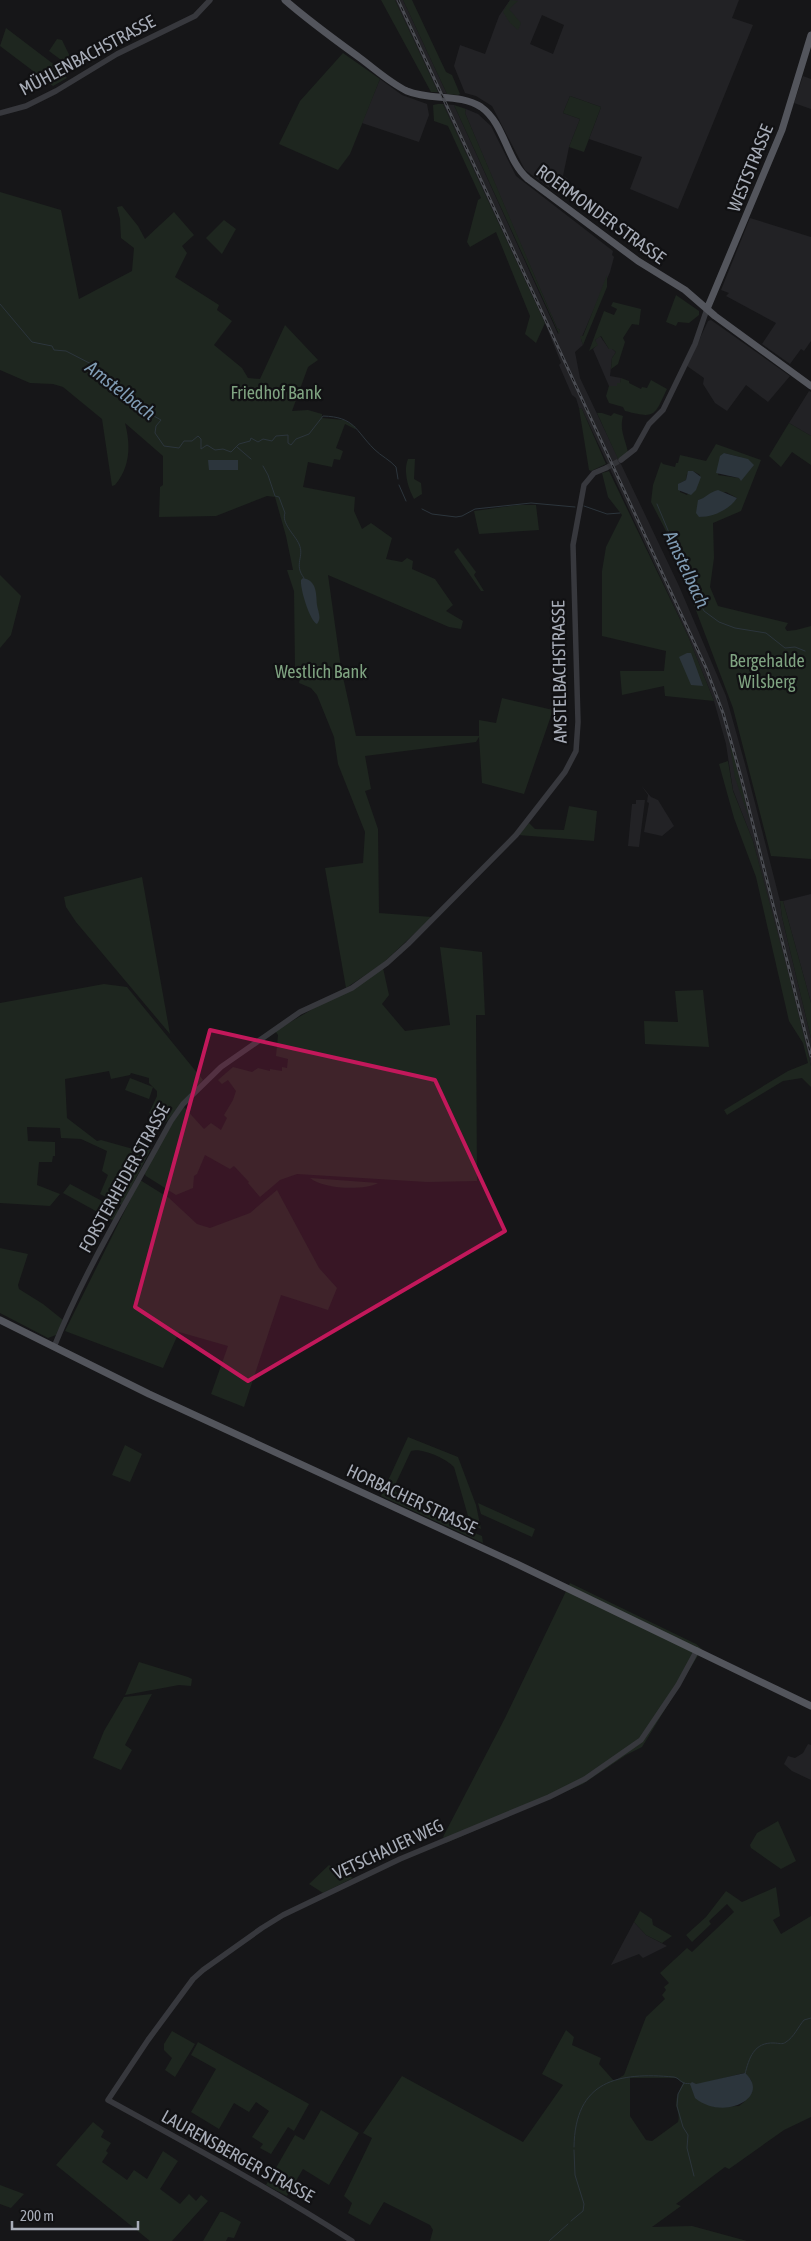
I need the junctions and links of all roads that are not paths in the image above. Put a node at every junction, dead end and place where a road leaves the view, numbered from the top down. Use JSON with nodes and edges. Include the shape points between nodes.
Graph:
{"nodes":[{"id":1,"x":210,"y":0,"type":"edge"},
{"id":2,"x":285,"y":0,"type":"edge"},
{"id":3,"x":291,"y":0,"type":"edge"},
{"id":4,"x":311,"y":21,"type":"junction"},
{"id":5,"x":811,"y":35,"type":"edge"},
{"id":6,"x":0,"y":113,"type":"edge"},
{"id":7,"x":707,"y":308,"type":"junction"},
{"id":8,"x":811,"y":386,"type":"edge"},
{"id":9,"x":621,"y":460,"type":"tunnel mouth"},
{"id":10,"x":606,"y":468,"type":"tunnel mouth"},
{"id":11,"x":444,"y":908,"type":"joint"},
{"id":12,"x":0,"y":1320,"type":"edge"},
{"id":13,"x":54,"y":1347,"type":"junction"},
{"id":14,"x":697,"y":1650,"type":"junction"},
{"id":15,"x":811,"y":1706,"type":"edge"},
{"id":16,"x":108,"y":2100,"type":"joint"},
{"id":17,"x":352,"y":2241,"type":"edge"}],
"edges":[{"from":1,"to":6,"type":"street","name":"MÜHLENBACHSTRASSE","via":[[195,16],[110,58],[56,91],[26,106]]},
{"from":2,"to":4,"type":"main road","name":"ROERMONDER STRASSE"},
{"from":3,"to":4,"type":"main road","name":"ROERMONDER STRASSE"},
{"from":4,"to":7,"type":"main road","name":"ROERMONDER STRASSE","via":[[392,82],[411,92],[476,104],[488,113],[512,160],[528,180]]},
{"from":5,"to":7,"type":"main road","name":"WESTSTRASSE","via":[[782,130]]},
{"from":7,"to":8,"type":"main road","name":"ROERMONDER STRASSE"},
{"from":7,"to":9,"type":"street","via":[[695,344],[663,410],[649,424],[634,449]]},
{"from":10,"to":11,"type":"street","name":"AMSTELBACHSTRASSE","via":[[594,473],[584,485],[573,545],[576,751],[565,772],[528,819]]},
{"from":11,"to":13,"type":"street","name":"FORSTERHEIDER STRASSE","via":[[386,963],[352,988],[300,1012],[258,1040],[222,1067],[183,1104],[100,1253]]},
{"from":12,"to":13,"type":"main road","name":"HORBACHER STRASSE"},
{"from":13,"to":14,"type":"main road","name":"HORBACHER STRASSE"},
{"from":14,"to":15,"type":"main road","name":"HORBACHER STRASSE"},
{"from":14,"to":16,"type":"street","name":"VETSCHAUER WEG","via":[[641,1740],[585,1779],[400,1859],[283,1916],[203,1970],[148,2040]]},
{"from":16,"to":17,"type":"street","name":"LAURENSBERGER STRASSE","via":[[223,2163]]}]}
